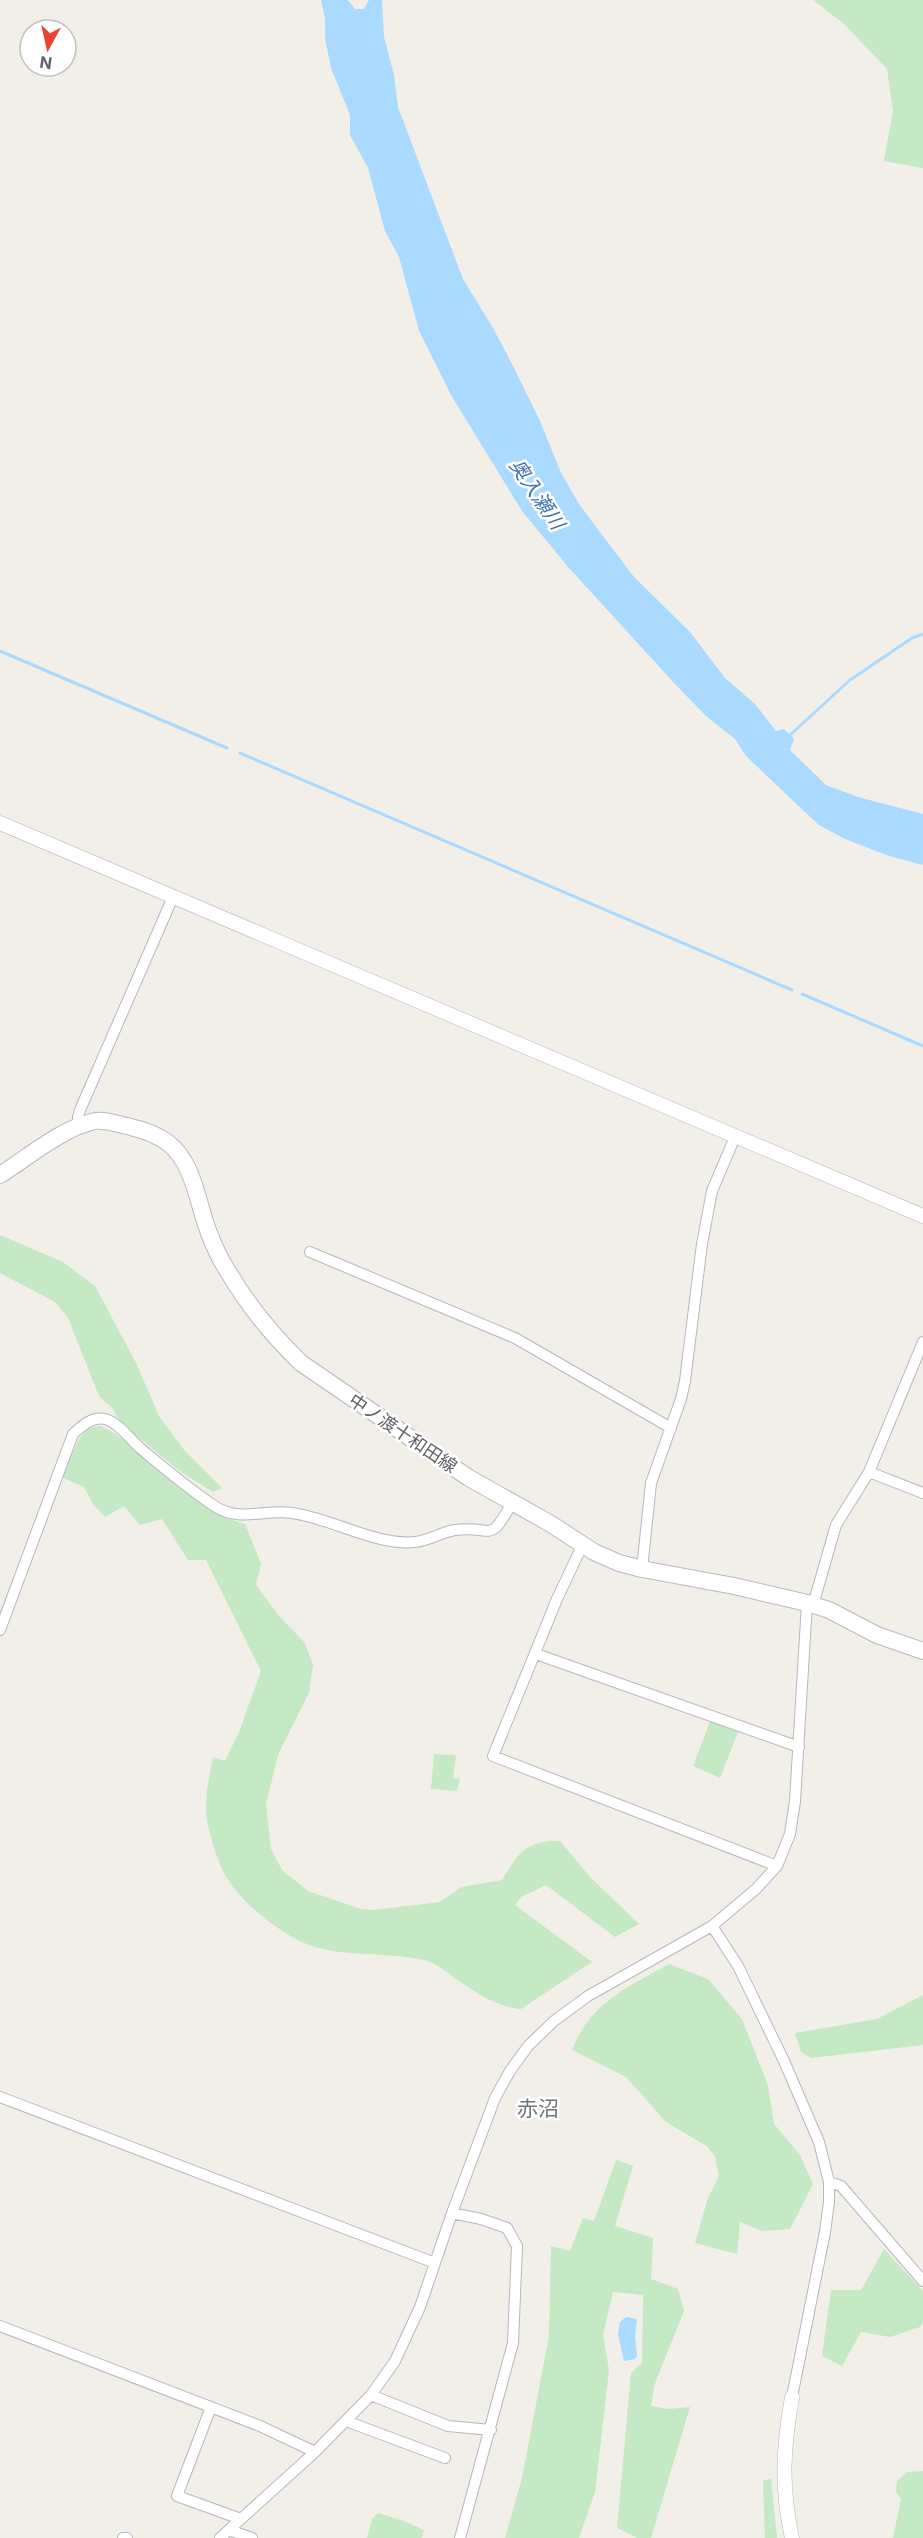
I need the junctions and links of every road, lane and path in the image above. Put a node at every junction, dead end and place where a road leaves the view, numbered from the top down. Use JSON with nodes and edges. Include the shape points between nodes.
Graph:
{"nodes":[{"id":1,"x":0,"y":823,"type":"edge"},
{"id":2,"x":173,"y":897,"type":"junction"},
{"id":3,"x":80,"y":1125,"type":"junction"},
{"id":4,"x":735,"y":1137,"type":"junction"},
{"id":5,"x":0,"y":1175,"type":"edge"},
{"id":6,"x":923,"y":1216,"type":"edge"},
{"id":7,"x":310,"y":1252,"type":"dead end"},
{"id":8,"x":923,"y":1342,"type":"edge"},
{"id":9,"x":671,"y":1428,"type":"junction"},
{"id":10,"x":869,"y":1472,"type":"junction"},
{"id":11,"x":923,"y":1493,"type":"edge"},
{"id":12,"x":512,"y":1503,"type":"junction"},
{"id":13,"x":582,"y":1546,"type":"junction"},
{"id":14,"x":642,"y":1569,"type":"junction"},
{"id":15,"x":810,"y":1604,"type":"junction"},
{"id":16,"x":0,"y":1630,"type":"edge"},
{"id":17,"x":923,"y":1651,"type":"edge"},
{"id":18,"x":536,"y":1653,"type":"junction"},
{"id":19,"x":799,"y":1747,"type":"junction"},
{"id":20,"x":777,"y":1866,"type":"junction"},
{"id":21,"x":712,"y":1926,"type":"junction"},
{"id":22,"x":0,"y":2097,"type":"edge"},
{"id":23,"x":829,"y":2182,"type":"junction"},
{"id":24,"x":452,"y":2213,"type":"junction"},
{"id":25,"x":435,"y":2263,"type":"junction"},
{"id":26,"x":923,"y":2281,"type":"edge"},
{"id":27,"x":0,"y":2326,"type":"edge"},
{"id":28,"x":371,"y":2395,"type":"junction"},
{"id":29,"x":792,"y":2397,"type":"joint"},
{"id":30,"x":211,"y":2408,"type":"junction"},
{"id":31,"x":346,"y":2421,"type":"junction"},
{"id":32,"x":491,"y":2430,"type":"junction"},
{"id":33,"x":315,"y":2452,"type":"junction"},
{"id":34,"x":445,"y":2458,"type":"dead end"},
{"id":35,"x":241,"y":2519,"type":"junction"},
{"id":36,"x":229,"y":2530,"type":"junction"},
{"id":37,"x":220,"y":2538,"type":"edge"},
{"id":38,"x":252,"y":2538,"type":"edge"},
{"id":39,"x":460,"y":2538,"type":"edge"},
{"id":40,"x":792,"y":2538,"type":"edge"}],
"edges":[{"from":1,"to":2,"type":"street"},
{"from":2,"to":3,"type":"street","via":[[80,1110]]},
{"from":2,"to":4,"type":"street"},
{"from":3,"to":5,"type":"main road","name":"中ノ渡十和田線"},
{"from":3,"to":12,"type":"main road","name":"中ノ渡十和田線","via":[[104,1121],[139,1129],[170,1144],[186,1166],[226,1269],[288,1350],[362,1406]]},
{"from":4,"to":6,"type":"street"},
{"from":4,"to":9,"type":"street","via":[[712,1191],[685,1381]]},
{"from":7,"to":9,"type":"street","via":[[515,1338]]},
{"from":8,"to":10,"type":"street"},
{"from":9,"to":14,"type":"street","via":[[651,1483]]},
{"from":10,"to":11,"type":"street"},
{"from":10,"to":15,"type":"street","via":[[836,1525]]},
{"from":12,"to":13,"type":"main road","name":"中ノ渡十和田線"},
{"from":12,"to":16,"type":"street","via":[[492,1532],[456,1530],[415,1542],[363,1533],[309,1515],[233,1514],[217,1508],[117,1426],[105,1419],[94,1419],[74,1434]]},
{"from":13,"to":14,"type":"main road","name":"中ノ渡十和田線"},
{"from":13,"to":18,"type":"street"},
{"from":14,"to":15,"type":"main road","name":"中ノ渡十和田線"},
{"from":15,"to":17,"type":"main road","name":"中ノ渡十和田線"},
{"from":15,"to":19,"type":"street"},
{"from":18,"to":19,"type":"street"},
{"from":18,"to":20,"type":"street","via":[[493,1756]]},
{"from":19,"to":20,"type":"street","via":[[792,1822]]},
{"from":20,"to":21,"type":"street"},
{"from":21,"to":23,"type":"street","via":[[738,1966],[784,2061],[819,2142]]},
{"from":21,"to":24,"type":"street","via":[[588,1996],[528,2046],[495,2098]]},
{"from":22,"to":25,"type":"street"},
{"from":23,"to":26,"type":"street","via":[[841,2186]]},
{"from":23,"to":29,"type":"street","via":[[825,2232]]},
{"from":24,"to":25,"type":"street"},
{"from":24,"to":32,"type":"street","via":[[507,2228],[517,2246],[513,2343]]},
{"from":25,"to":28,"type":"street","via":[[408,2336]]},
{"from":27,"to":30,"type":"street"},
{"from":28,"to":31,"type":"street"},
{"from":28,"to":32,"type":"street","via":[[448,2426]]},
{"from":29,"to":40,"type":"street","via":[[783,2474]]},
{"from":30,"to":33,"type":"street"},
{"from":30,"to":35,"type":"street","via":[[177,2496]]},
{"from":31,"to":33,"type":"street"},
{"from":31,"to":34,"type":"street"},
{"from":32,"to":39,"type":"street"},
{"from":33,"to":35,"type":"street"},
{"from":35,"to":36,"type":"street"},
{"from":36,"to":37,"type":"street"},
{"from":36,"to":38,"type":"street"}]}
